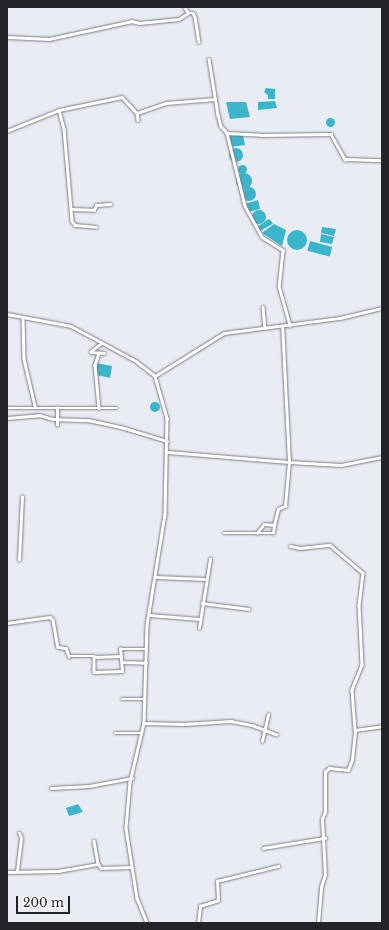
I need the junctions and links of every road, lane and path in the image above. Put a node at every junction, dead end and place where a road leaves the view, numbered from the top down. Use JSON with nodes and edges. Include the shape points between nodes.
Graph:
{"nodes":[{"id":1,"x":184,"y":7,"type":"edge"},
{"id":2,"x":188,"y":13,"type":"junction"},
{"id":3,"x":7,"y":37,"type":"edge"},
{"id":4,"x":199,"y":42,"type":"dead end"},
{"id":5,"x":209,"y":58,"type":"dead end"},
{"id":6,"x":215,"y":99,"type":"junction"},
{"id":7,"x":59,"y":110,"type":"junction"},
{"id":8,"x":137,"y":113,"type":"junction"},
{"id":9,"x":138,"y":120,"type":"dead end"},
{"id":10,"x":7,"y":131,"type":"edge"},
{"id":11,"x":227,"y":132,"type":"junction"},
{"id":12,"x":382,"y":160,"type":"edge"},
{"id":13,"x":110,"y":204,"type":"dead end"},
{"id":14,"x":71,"y":209,"type":"junction"},
{"id":15,"x":96,"y":227,"type":"dead end"},
{"id":16,"x":263,"y":307,"type":"dead end"},
{"id":17,"x":382,"y":308,"type":"edge"},
{"id":18,"x":7,"y":314,"type":"edge"},
{"id":19,"x":23,"y":317,"type":"junction"},
{"id":20,"x":290,"y":325,"type":"junction"},
{"id":21,"x":282,"y":326,"type":"junction"},
{"id":22,"x":265,"y":328,"type":"junction"},
{"id":23,"x":102,"y":342,"type":"junction"},
{"id":24,"x":99,"y":353,"type":"junction"},
{"id":25,"x":104,"y":354,"type":"dead end"},
{"id":26,"x":155,"y":376,"type":"junction"},
{"id":27,"x":34,"y":406,"type":"junction"},
{"id":28,"x":7,"y":408,"type":"edge"},
{"id":29,"x":57,"y":408,"type":"junction"},
{"id":30,"x":99,"y":408,"type":"junction"},
{"id":31,"x":117,"y":408,"type":"dead end"},
{"id":32,"x":7,"y":418,"type":"edge"},
{"id":33,"x":57,"y":418,"type":"junction"},
{"id":34,"x":57,"y":425,"type":"dead end"},
{"id":35,"x":167,"y":442,"type":"junction"},
{"id":36,"x":168,"y":452,"type":"junction"},
{"id":37,"x":382,"y":457,"type":"edge"},
{"id":38,"x":289,"y":462,"type":"junction"},
{"id":39,"x":22,"y":497,"type":"dead end"},
{"id":40,"x":274,"y":525,"type":"junction"},
{"id":41,"x":224,"y":533,"type":"dead end"},
{"id":42,"x":257,"y":533,"type":"junction"},
{"id":43,"x":290,"y":546,"type":"dead end"},
{"id":44,"x":210,"y":559,"type":"dead end"},
{"id":45,"x":19,"y":560,"type":"dead end"},
{"id":46,"x":156,"y":577,"type":"junction"},
{"id":47,"x":204,"y":579,"type":"junction"},
{"id":48,"x":202,"y":603,"type":"junction"},
{"id":49,"x":249,"y":609,"type":"dead end"},
{"id":50,"x":150,"y":615,"type":"junction"},
{"id":51,"x":200,"y":619,"type":"junction"},
{"id":52,"x":7,"y":623,"type":"edge"},
{"id":53,"x":199,"y":628,"type":"dead end"},
{"id":54,"x":146,"y":649,"type":"junction"},
{"id":55,"x":121,"y":656,"type":"junction"},
{"id":56,"x":94,"y":657,"type":"junction"},
{"id":57,"x":122,"y":662,"type":"junction"},
{"id":58,"x":146,"y":663,"type":"junction"},
{"id":59,"x":122,"y":699,"type":"dead end"},
{"id":60,"x":144,"y":699,"type":"junction"},
{"id":61,"x":268,"y":715,"type":"dead end"},
{"id":62,"x":144,"y":723,"type":"junction"},
{"id":63,"x":382,"y":726,"type":"edge"},
{"id":64,"x":266,"y":729,"type":"junction"},
{"id":65,"x":355,"y":730,"type":"junction"},
{"id":66,"x":116,"y":733,"type":"dead end"},
{"id":67,"x":142,"y":733,"type":"junction"},
{"id":68,"x":276,"y":734,"type":"dead end"},
{"id":69,"x":262,"y":741,"type":"dead end"},
{"id":70,"x":132,"y":778,"type":"junction"},
{"id":71,"x":51,"y":788,"type":"dead end"},
{"id":72,"x":19,"y":833,"type":"dead end"},
{"id":73,"x":325,"y":838,"type":"junction"},
{"id":74,"x":94,"y":841,"type":"dead end"},
{"id":75,"x":263,"y":848,"type":"dead end"},
{"id":76,"x":98,"y":864,"type":"junction"},
{"id":77,"x":278,"y":866,"type":"dead end"},
{"id":78,"x":131,"y":867,"type":"junction"},
{"id":79,"x":18,"y":871,"type":"junction"},
{"id":80,"x":7,"y":872,"type":"edge"},
{"id":81,"x":148,"y":923,"type":"edge"},
{"id":82,"x":198,"y":923,"type":"edge"},
{"id":83,"x":318,"y":923,"type":"edge"}],
"edges":[{"from":1,"to":2,"type":"street"},
{"from":2,"to":3,"type":"street","via":[[179,19],[139,23],[132,21],[49,40]]},
{"from":2,"to":4,"type":"street","via":[[193,13],[195,17]]},
{"from":5,"to":6,"type":"street"},
{"from":6,"to":8,"type":"street","via":[[166,103]]},
{"from":6,"to":11,"type":"street","via":[[221,126]]},
{"from":7,"to":8,"type":"street","via":[[122,97]]},
{"from":7,"to":10,"type":"street"},
{"from":7,"to":14,"type":"street","via":[[64,129]]},
{"from":8,"to":9,"type":"street"},
{"from":11,"to":12,"type":"street","via":[[261,135],[331,134],[345,159]]},
{"from":11,"to":20,"type":"street","via":[[245,206],[262,237],[283,250],[279,286]]},
{"from":13,"to":14,"type":"street","via":[[96,205],[95,210]]},
{"from":14,"to":15,"type":"street","via":[[72,221],[75,224]]},
{"from":16,"to":22,"type":"street"},
{"from":17,"to":20,"type":"street","via":[[340,318]]},
{"from":18,"to":19,"type":"street"},
{"from":19,"to":23,"type":"street","via":[[71,326]]},
{"from":19,"to":27,"type":"street","via":[[24,359]]},
{"from":20,"to":21,"type":"street"},
{"from":21,"to":22,"type":"street"},
{"from":21,"to":38,"type":"street"},
{"from":22,"to":26,"type":"street","via":[[215,336]]},
{"from":23,"to":24,"type":"street","via":[[92,352]]},
{"from":23,"to":26,"type":"street","via":[[136,361]]},
{"from":24,"to":25,"type":"street"},
{"from":24,"to":30,"type":"street","via":[[95,366]]},
{"from":26,"to":35,"type":"street","via":[[167,418]]},
{"from":27,"to":28,"type":"street"},
{"from":27,"to":29,"type":"street"},
{"from":29,"to":30,"type":"street"},
{"from":29,"to":33,"type":"street"},
{"from":30,"to":31,"type":"street"},
{"from":32,"to":33,"type":"street","via":[[39,415]]},
{"from":33,"to":34,"type":"street"},
{"from":33,"to":35,"type":"street","via":[[121,427]]},
{"from":35,"to":36,"type":"street"},
{"from":36,"to":38,"type":"street"},
{"from":36,"to":46,"type":"street","via":[[165,514]]},
{"from":37,"to":38,"type":"street","via":[[341,465]]},
{"from":38,"to":40,"type":"street","via":[[285,506],[278,509]]},
{"from":39,"to":45,"type":"street"},
{"from":40,"to":42,"type":"street","via":[[264,524]]},
{"from":40,"to":42,"type":"street","via":[[273,533]]},
{"from":41,"to":42,"type":"street"},
{"from":43,"to":65,"type":"street","via":[[300,548],[330,545],[363,573],[359,605],[362,665],[352,690]]},
{"from":44,"to":47,"type":"street"},
{"from":46,"to":47,"type":"street"},
{"from":46,"to":50,"type":"street"},
{"from":47,"to":48,"type":"street"},
{"from":48,"to":49,"type":"street"},
{"from":48,"to":51,"type":"street"},
{"from":50,"to":51,"type":"street"},
{"from":50,"to":54,"type":"street"},
{"from":51,"to":53,"type":"street"},
{"from":52,"to":56,"type":"street","via":[[50,617],[53,620],[58,648],[66,648],[69,656]]},
{"from":54,"to":55,"type":"street","via":[[120,650]]},
{"from":54,"to":58,"type":"street"},
{"from":55,"to":56,"type":"street"},
{"from":55,"to":57,"type":"street"},
{"from":56,"to":57,"type":"street","via":[[94,672],[122,671]]},
{"from":57,"to":58,"type":"street"},
{"from":58,"to":60,"type":"street"},
{"from":59,"to":60,"type":"street"},
{"from":60,"to":62,"type":"street"},
{"from":61,"to":64,"type":"street"},
{"from":62,"to":64,"type":"street","via":[[184,724],[217,720]]},
{"from":62,"to":67,"type":"street"},
{"from":63,"to":65,"type":"street"},
{"from":64,"to":68,"type":"street"},
{"from":64,"to":69,"type":"street"},
{"from":65,"to":73,"type":"street","via":[[352,760],[348,770],[329,768],[325,772],[325,812],[322,820]]},
{"from":66,"to":67,"type":"street"},
{"from":67,"to":70,"type":"street"},
{"from":70,"to":71,"type":"street","via":[[89,786]]},
{"from":70,"to":78,"type":"street","via":[[126,828]]},
{"from":72,"to":79,"type":"street","via":[[21,838]]},
{"from":73,"to":75,"type":"street"},
{"from":73,"to":83,"type":"street","via":[[325,875]]},
{"from":74,"to":76,"type":"street"},
{"from":76,"to":78,"type":"street","via":[[101,868]]},
{"from":76,"to":79,"type":"street","via":[[58,871]]},
{"from":77,"to":82,"type":"street","via":[[217,881],[218,900],[200,906]]},
{"from":78,"to":81,"type":"street","via":[[137,898]]},
{"from":79,"to":80,"type":"street"}]}
